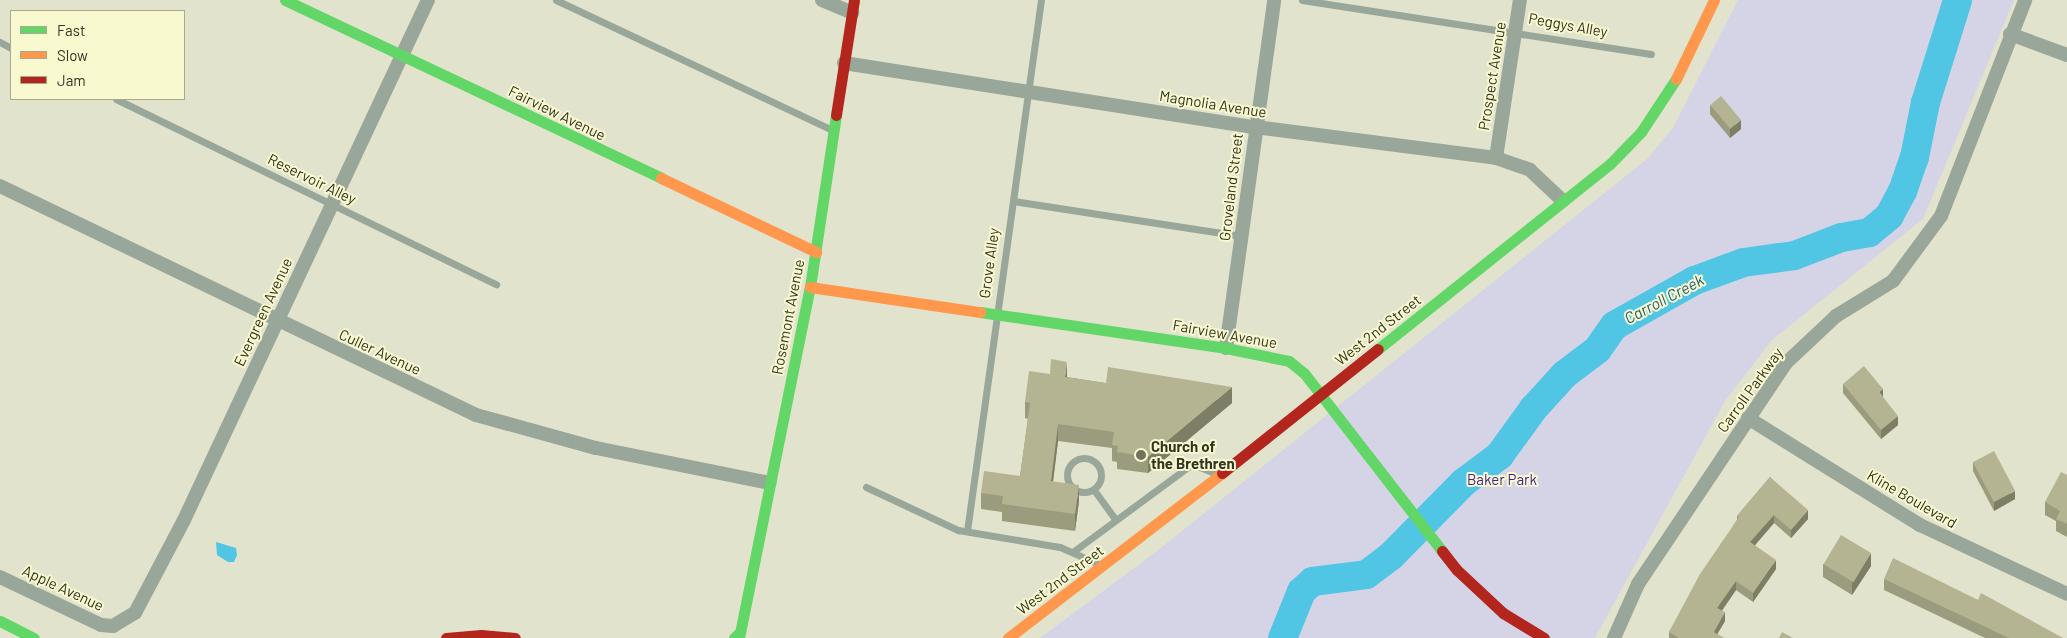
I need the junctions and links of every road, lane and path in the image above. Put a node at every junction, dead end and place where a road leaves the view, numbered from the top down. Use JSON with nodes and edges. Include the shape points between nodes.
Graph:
{"nodes":[{"id":1,"x":286,"y":0,"type":"edge"},
{"id":2,"x":428,"y":0,"type":"edge"},
{"id":3,"x":556,"y":0,"type":"edge"},
{"id":4,"x":822,"y":0,"type":"edge"},
{"id":5,"x":1041,"y":0,"type":"edge"},
{"id":6,"x":1274,"y":0,"type":"edge"},
{"id":7,"x":1302,"y":0,"type":"edge"},
{"id":8,"x":1520,"y":0,"type":"edge"},
{"id":9,"x":1714,"y":0,"type":"edge"},
{"id":10,"x":2025,"y":0,"type":"edge"},
{"id":11,"x":853,"y":7,"type":"edge"},
{"id":12,"x":1516,"y":30,"type":"junction"},
{"id":13,"x":2010,"y":34,"type":"junction"},
{"id":14,"x":1651,"y":54,"type":"dead end"},
{"id":15,"x":402,"y":55,"type":"junction"},
{"id":16,"x":2067,"y":55,"type":"edge"},
{"id":17,"x":844,"y":63,"type":"junction"},
{"id":18,"x":1027,"y":91,"type":"junction"},
{"id":19,"x":118,"y":100,"type":"edge"},
{"id":20,"x":1255,"y":127,"type":"junction"},
{"id":21,"x":834,"y":131,"type":"junction"},
{"id":22,"x":1496,"y":158,"type":"junction"},
{"id":23,"x":0,"y":186,"type":"edge"},
{"id":24,"x":1012,"y":201,"type":"junction"},
{"id":25,"x":1563,"y":202,"type":"junction"},
{"id":26,"x":331,"y":204,"type":"junction"},
{"id":27,"x":1242,"y":236,"type":"junction"},
{"id":28,"x":816,"y":252,"type":"junction"},
{"id":29,"x":496,"y":284,"type":"dead end"},
{"id":30,"x":810,"y":286,"type":"junction"},
{"id":31,"x":996,"y":313,"type":"junction"},
{"id":32,"x":277,"y":321,"type":"junction"},
{"id":33,"x":1226,"y":348,"type":"junction"},
{"id":34,"x":1319,"y":396,"type":"junction"},
{"id":35,"x":1748,"y":418,"type":"junction"},
{"id":36,"x":1220,"y":475,"type":"junction"},
{"id":37,"x":769,"y":483,"type":"junction"},
{"id":38,"x":866,"y":487,"type":"dead end"},
{"id":39,"x":1094,"y":490,"type":"junction"},
{"id":40,"x":1115,"y":519,"type":"junction"},
{"id":41,"x":967,"y":531,"type":"junction"},
{"id":42,"x":1074,"y":551,"type":"junction"},
{"id":43,"x":1103,"y":566,"type":"junction"},
{"id":44,"x":0,"y":577,"type":"edge"},
{"id":45,"x":2067,"y":594,"type":"edge"},
{"id":46,"x":0,"y":622,"type":"edge"},
{"id":47,"x":113,"y":626,"type":"joint"},
{"id":48,"x":737,"y":636,"type":"edge"},
{"id":49,"x":34,"y":638,"type":"edge"},
{"id":50,"x":446,"y":638,"type":"edge"},
{"id":51,"x":515,"y":638,"type":"edge"},
{"id":52,"x":1008,"y":638,"type":"edge"},
{"id":53,"x":1544,"y":638,"type":"edge"},
{"id":54,"x":1614,"y":638,"type":"edge"}],
"edges":[{"from":1,"to":15,"type":"main road","name":"Fairview Avenue"},
{"from":2,"to":15,"type":"street","name":"Evergreen Avenue"},
{"from":3,"to":21,"type":"lane"},
{"from":4,"to":11,"type":"street"},
{"from":5,"to":18,"type":"lane","name":"Grove Alley"},
{"from":6,"to":20,"type":"street","name":"Groveland Street"},
{"from":7,"to":12,"type":"lane","name":"Peggys Alley"},
{"from":8,"to":12,"type":"street","name":"Prospect Avenue"},
{"from":9,"to":25,"type":"main road","name":"West 2nd Street","via":[[1675,82],[1650,120],[1616,158]]},
{"from":10,"to":13,"type":"street","name":"Carroll Parkway"},
{"from":11,"to":17,"type":"main road","name":"Rosemont Avenue"},
{"from":12,"to":14,"type":"lane","name":"Peggys Alley"},
{"from":12,"to":22,"type":"street","name":"Prospect Avenue"},
{"from":13,"to":16,"type":"street"},
{"from":13,"to":35,"type":"street","name":"Carroll Parkway","via":[[1941,216],[1893,281],[1836,316],[1786,364]]},
{"from":15,"to":26,"type":"street","name":"Evergreen Avenue"},
{"from":15,"to":28,"type":"main road","name":"Fairview Avenue"},
{"from":17,"to":18,"type":"street","name":"Magnolia Avenue"},
{"from":17,"to":21,"type":"main road","name":"Rosemont Avenue"},
{"from":18,"to":20,"type":"street","name":"Magnolia Avenue"},
{"from":18,"to":24,"type":"lane","name":"Grove Alley"},
{"from":19,"to":26,"type":"lane","name":"Reservoir Alley"},
{"from":20,"to":22,"type":"street","name":"Magnolia Avenue"},
{"from":20,"to":27,"type":"street","name":"Groveland Street"},
{"from":21,"to":28,"type":"main road","name":"Rosemont Avenue"},
{"from":22,"to":25,"type":"street","name":"Magnolia Avenue","via":[[1530,170]]},
{"from":23,"to":32,"type":"street","name":"Culler Avenue"},
{"from":24,"to":27,"type":"lane"},
{"from":24,"to":31,"type":"lane","name":"Grove Alley"},
{"from":25,"to":34,"type":"main road","name":"West 2nd Street"},
{"from":26,"to":29,"type":"lane","name":"Reservoir Alley"},
{"from":26,"to":32,"type":"street","name":"Evergreen Avenue"},
{"from":27,"to":33,"type":"street","name":"Groveland Street"},
{"from":28,"to":30,"type":"main road","name":"Rosemont Avenue"},
{"from":30,"to":31,"type":"main road","name":"Fairview Avenue"},
{"from":30,"to":37,"type":"main road","name":"Rosemont Avenue"},
{"from":31,"to":33,"type":"main road","name":"Fairview Avenue"},
{"from":31,"to":41,"type":"lane","name":"Grove Alley"},
{"from":32,"to":37,"type":"street","name":"Culler Avenue","via":[[476,415],[596,448]]},
{"from":32,"to":47,"type":"street","name":"Evergreen Avenue","via":[[184,520],[136,613]]},
{"from":33,"to":34,"type":"main road","name":"Fairview Avenue","via":[[1289,361],[1304,373]]},
{"from":34,"to":36,"type":"main road","name":"West 2nd Street"},
{"from":34,"to":53,"type":"main road","name":"Fairview Avenue","via":[[1457,570],[1503,613]]},
{"from":35,"to":45,"type":"street","name":"Kline Boulevard","via":[[1920,525]]},
{"from":35,"to":54,"type":"street","name":"Carroll Parkway","via":[[1638,584]]},
{"from":36,"to":40,"type":"lane","via":[[1192,464],[1142,503],[1132,506]]},
{"from":36,"to":43,"type":"main road","name":"West 2nd Street"},
{"from":37,"to":48,"type":"main road","name":"Rosemont Avenue"},
{"from":38,"to":41,"type":"lane","via":[[958,530]]},
{"from":39,"to":39,"type":"lane","via":[[1099,485],[1101,472],[1094,461],[1081,458],[1069,465],[1070,485],[1080,492]]},
{"from":39,"to":40,"type":"lane"},
{"from":40,"to":42,"type":"lane"},
{"from":41,"to":42,"type":"lane"},
{"from":42,"to":43,"type":"lane"},
{"from":43,"to":52,"type":"main road","name":"West 2nd Street"},
{"from":44,"to":47,"type":"street","name":"Apple Avenue","via":[[101,625]]},
{"from":46,"to":49,"type":"main road"},
{"from":50,"to":51,"type":"main road","via":[[481,635]]}]}
